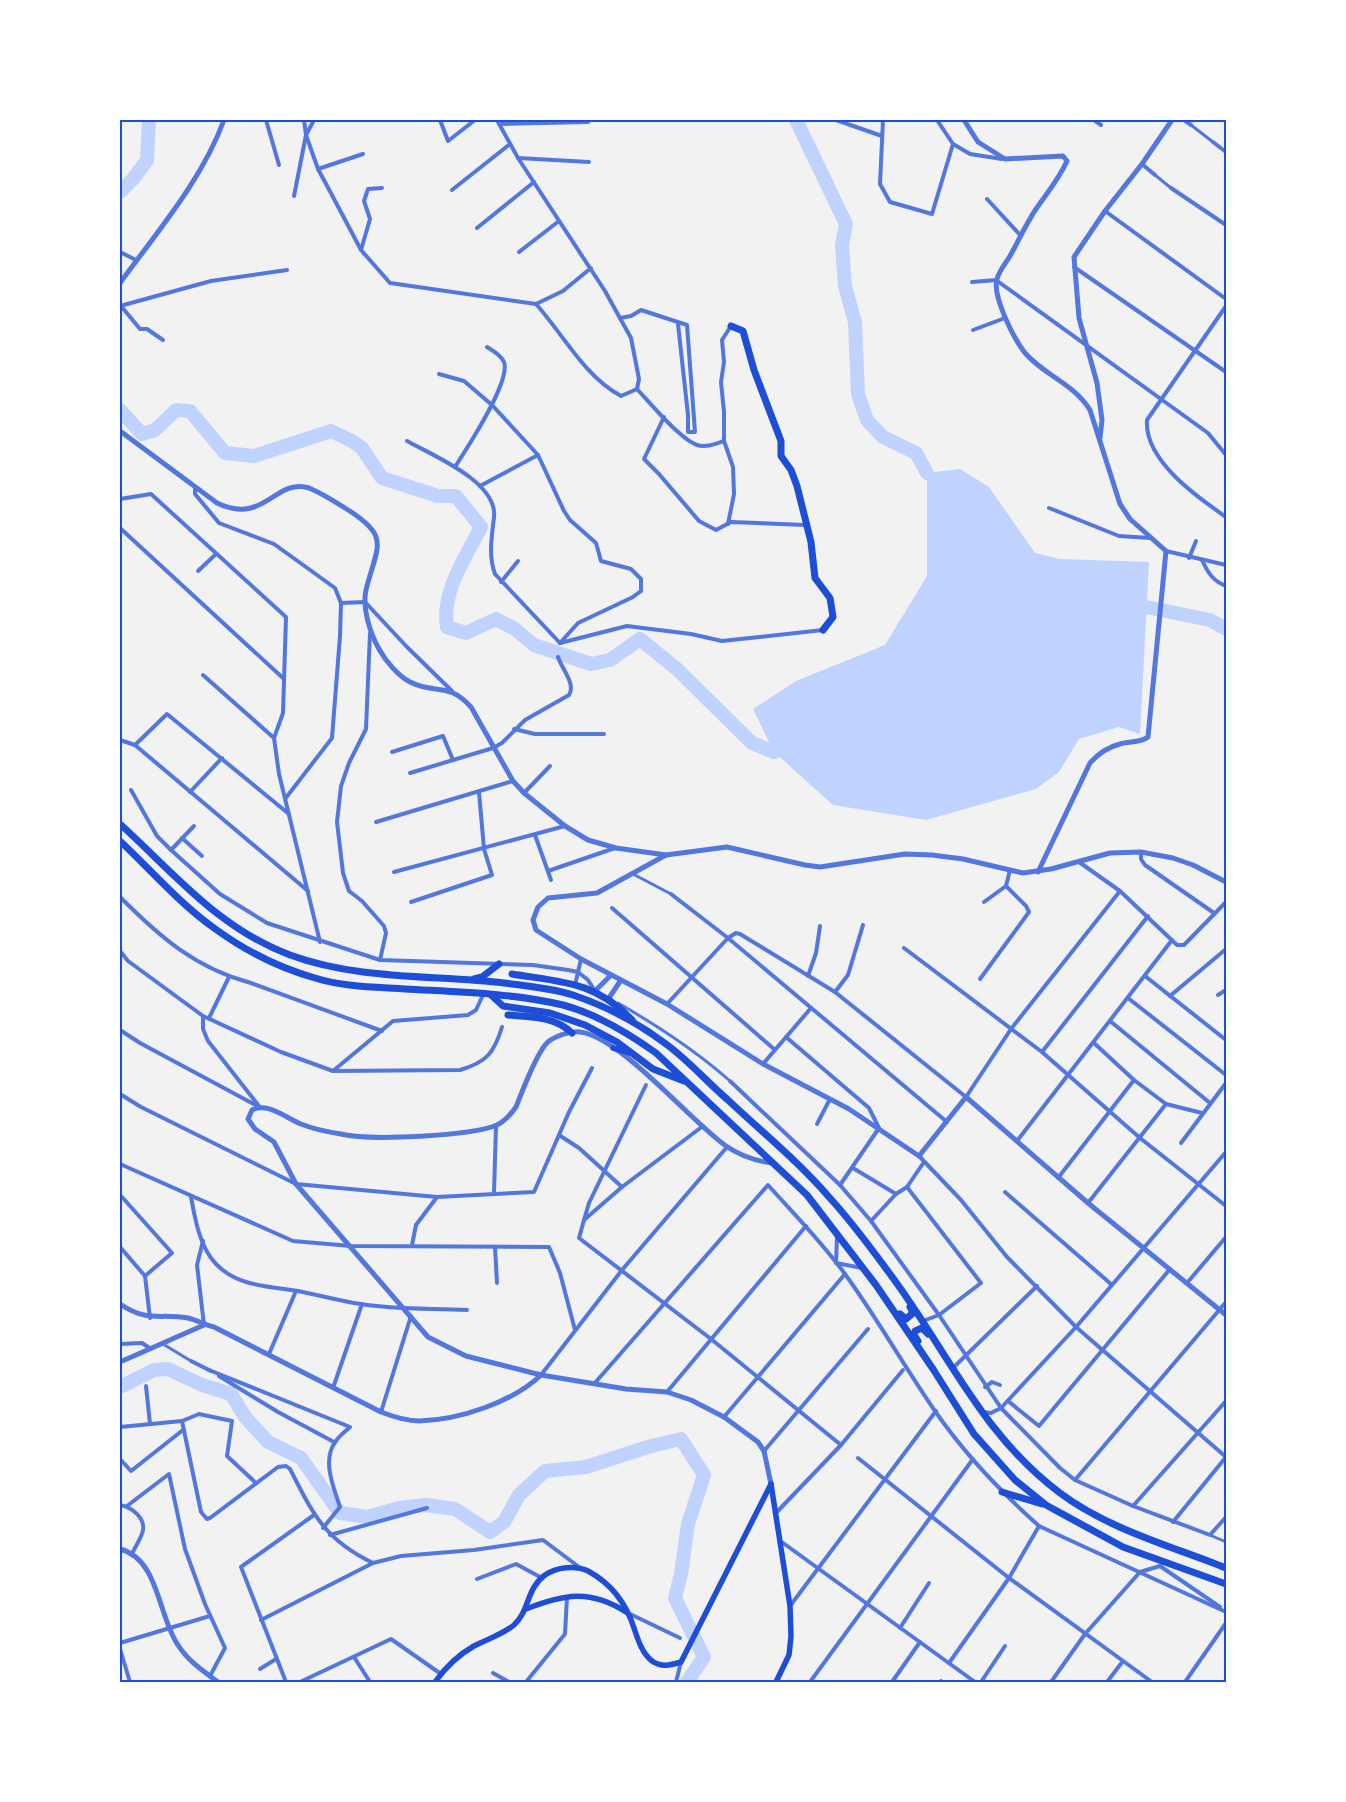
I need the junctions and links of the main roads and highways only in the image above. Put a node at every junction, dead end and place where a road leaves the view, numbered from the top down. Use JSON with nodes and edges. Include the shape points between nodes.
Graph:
{"nodes":[{"id":1,"x":731,"y":326,"type":"road end"},
{"id":2,"x":823,"y":630,"type":"road end"},
{"id":3,"x":120,"y":824,"type":"edge"},
{"id":4,"x":120,"y":841,"type":"edge"},
{"id":5,"x":499,"y":964,"type":"road end"},
{"id":6,"x":512,"y":974,"type":"dead end"},
{"id":7,"x":472,"y":980,"type":"junction"},
{"id":8,"x":487,"y":995,"type":"junction"},
{"id":9,"x":508,"y":1015,"type":"dead end"},
{"id":10,"x":637,"y":1025,"type":"junction"},
{"id":11,"x":572,"y":1033,"type":"road end"},
{"id":12,"x":613,"y":1048,"type":"road end"},
{"id":13,"x":634,"y":1054,"type":"junction"},
{"id":14,"x":689,"y":1083,"type":"junction"},
{"id":15,"x":891,"y":1275,"type":"junction"},
{"id":16,"x":876,"y":1285,"type":"junction"},
{"id":17,"x":946,"y":1358,"type":"junction"},
{"id":18,"x":933,"y":1369,"type":"junction"},
{"id":19,"x":1002,"y":1492,"type":"road end"},
{"id":20,"x":1046,"y":1505,"type":"junction"},
{"id":21,"x":1226,"y":1568,"type":"edge"},
{"id":22,"x":1226,"y":1584,"type":"edge"},
{"id":23,"x":526,"y":1609,"type":"junction"},
{"id":24,"x":628,"y":1613,"type":"junction"},
{"id":25,"x":435,"y":1682,"type":"edge"},
{"id":26,"x":776,"y":1682,"type":"edge"}],
"edges":[{"from":1,"to":2,"type":"highway","via":[[743,331],[781,441],[781,456],[797,486],[811,542],[815,578],[830,598],[833,618]]},
{"from":3,"to":7,"type":"highway","via":[[215,913],[261,942],[320,964],[365,973]]},
{"from":4,"to":8,"type":"highway","via":[[181,901],[214,928],[253,953],[286,968],[317,979],[365,987]]},
{"from":5,"to":7,"type":"highway","via":[[482,977]]},
{"from":6,"to":10,"type":"highway","via":[[575,984],[595,991],[609,998]]},
{"from":7,"to":10,"type":"highway","via":[[571,994],[611,1010]]},
{"from":8,"to":13,"type":"highway","via":[[502,1006],[550,1013],[585,1025]]},
{"from":8,"to":14,"type":"highway","via":[[564,1006],[605,1021],[631,1035]]},
{"from":9,"to":11,"type":"highway","via":[[545,1018],[561,1024]]},
{"from":10,"to":15,"type":"highway","via":[[667,1044],[828,1194]]},
{"from":12,"to":13,"type":"main road"},
{"from":13,"to":14,"type":"highway","via":[[653,1069]]},
{"from":14,"to":16,"type":"highway","via":[[807,1195]]},
{"from":15,"to":16,"type":"highway","via":[[891,1280],[912,1310],[911,1316],[902,1317]]},
{"from":15,"to":17,"type":"highway"},
{"from":16,"to":18,"type":"highway"},
{"from":17,"to":18,"type":"highway","via":[[925,1330],[915,1331],[914,1335]]},
{"from":17,"to":21,"type":"highway","via":[[980,1412],[1029,1467],[1068,1499],[1129,1530]]},
{"from":18,"to":20,"type":"highway","via":[[974,1434],[1015,1480]]},
{"from":19,"to":20,"type":"highway"},
{"from":20,"to":22,"type":"highway","via":[[1123,1547]]},
{"from":23,"to":24,"type":"main road","via":[[554,1598],[567,1597],[604,1599]]},
{"from":23,"to":24,"type":"main road","via":[[532,1588],[542,1578],[554,1570],[579,1568],[612,1587]]},
{"from":23,"to":25,"type":"main road","via":[[508,1630],[459,1656]]},
{"from":24,"to":26,"type":"main road","via":[[639,1644],[653,1662],[663,1666],[681,1662],[771,1484],[792,1636]]}]}
